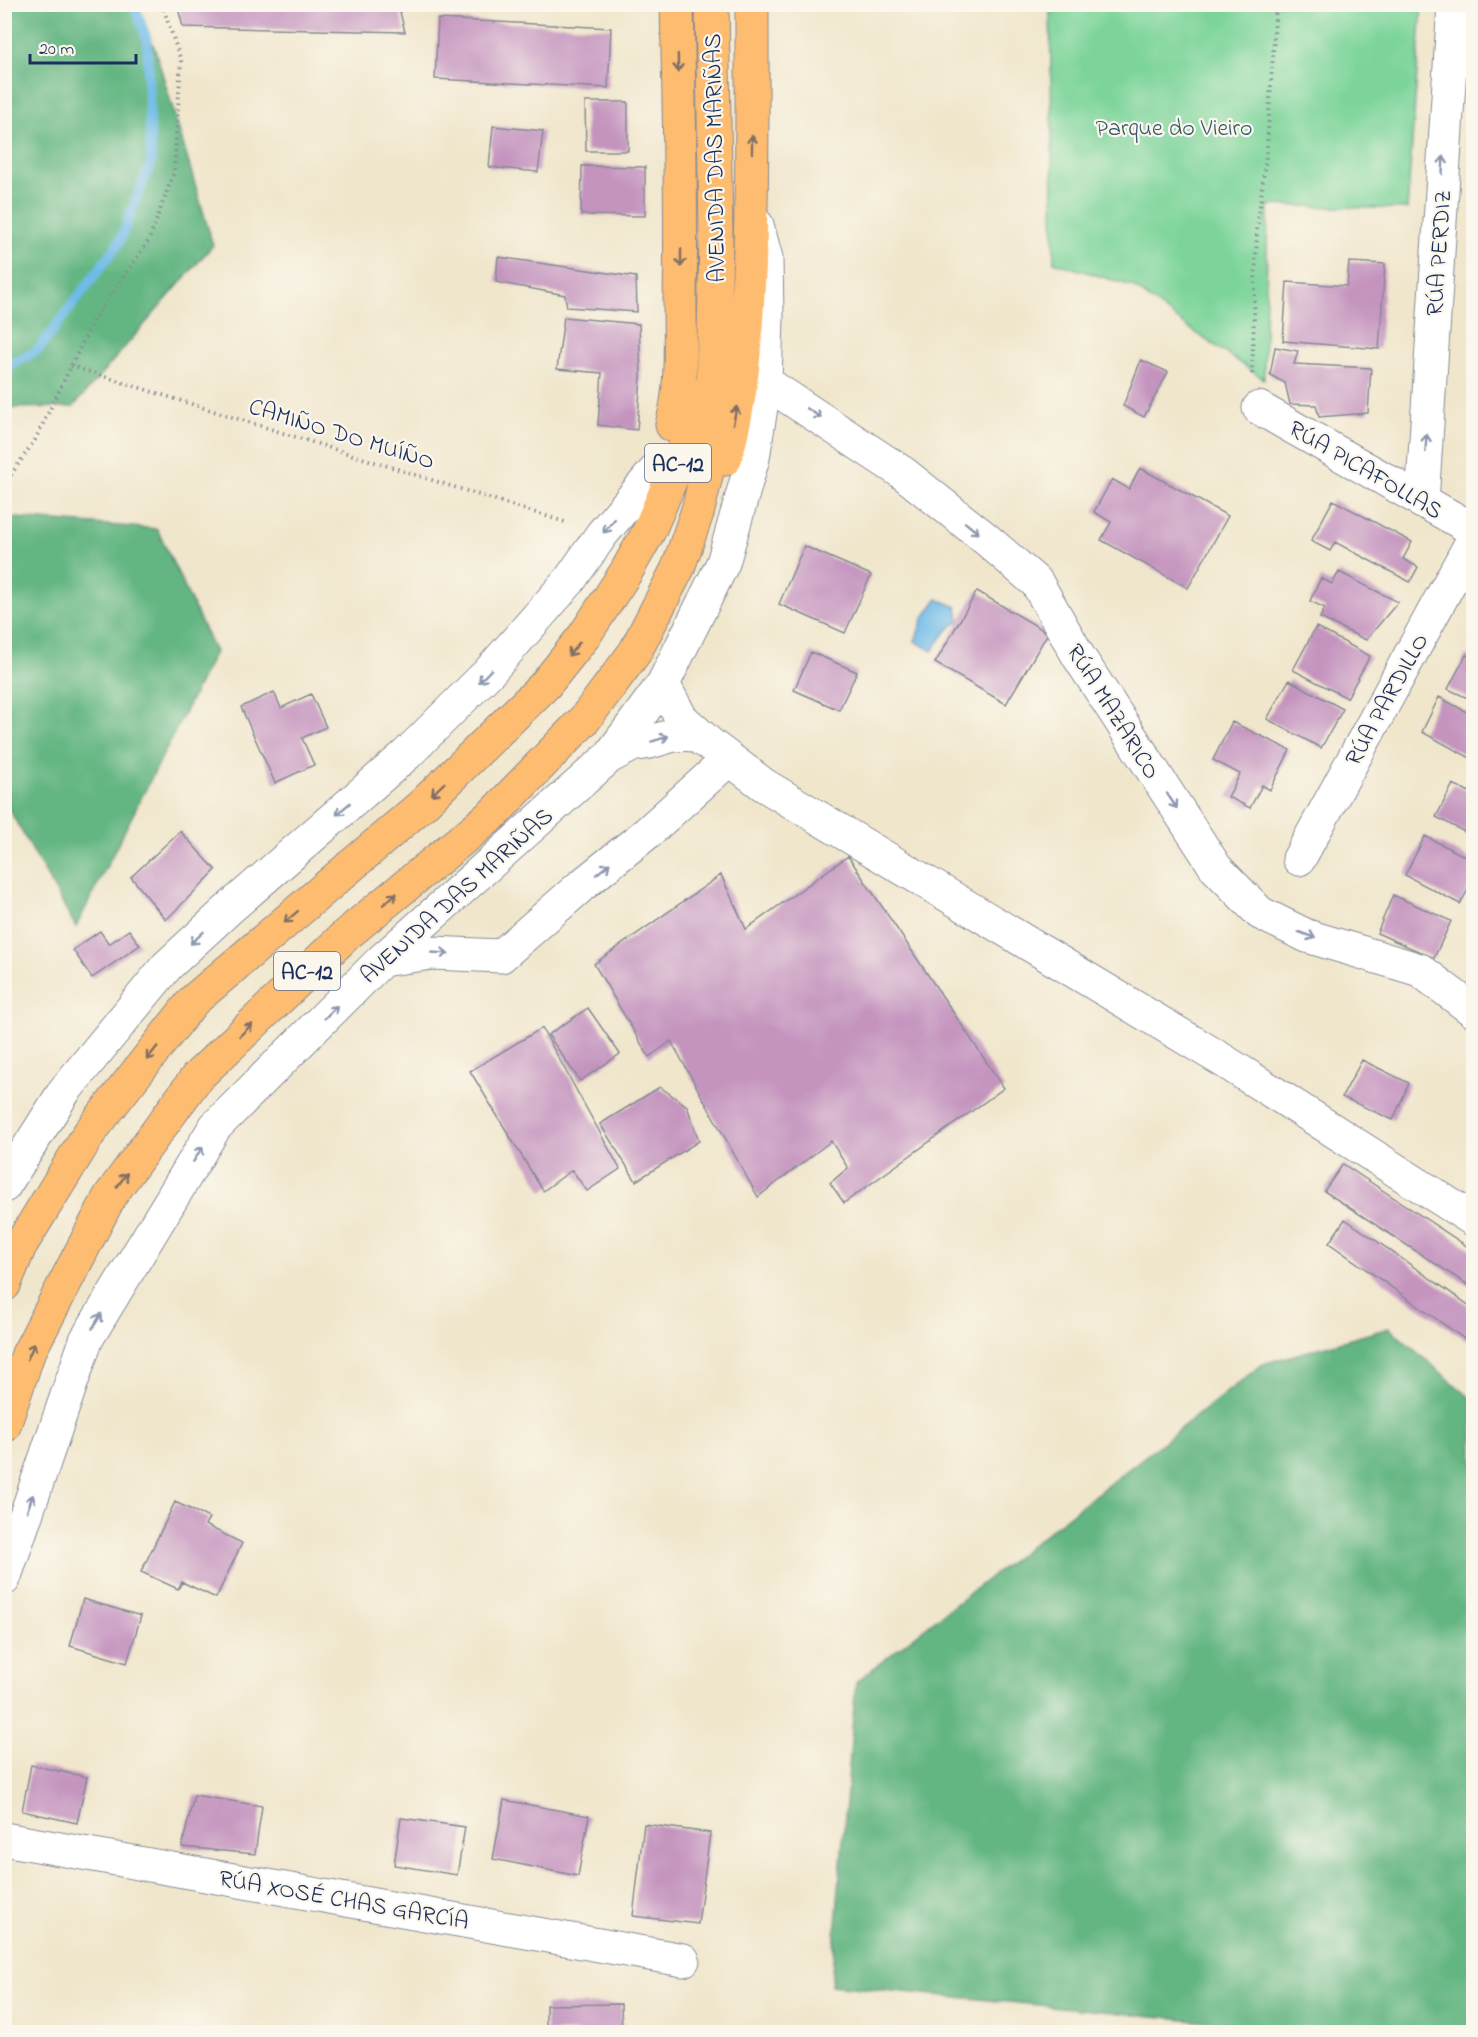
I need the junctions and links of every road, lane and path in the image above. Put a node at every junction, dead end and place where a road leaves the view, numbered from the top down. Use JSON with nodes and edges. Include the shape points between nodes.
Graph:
{"nodes":[{"id":1,"x":162,"y":4,"type":"edge"},
{"id":2,"x":677,"y":4,"type":"edge"},
{"id":3,"x":712,"y":4,"type":"edge"},
{"id":4,"x":752,"y":4,"type":"edge"},
{"id":5,"x":1276,"y":4,"type":"edge"},
{"id":6,"x":1454,"y":4,"type":"edge"},
{"id":7,"x":752,"y":202,"type":"junction"},
{"id":8,"x":715,"y":311,"type":"junction"},
{"id":9,"x":71,"y":366,"type":"junction"},
{"id":10,"x":765,"y":382,"type":"junction"},
{"id":11,"x":1259,"y":408,"type":"joint"},
{"id":12,"x":660,"y":465,"type":"junction"},
{"id":13,"x":4,"y":485,"type":"edge"},
{"id":14,"x":1422,"y":502,"type":"junction"},
{"id":15,"x":1473,"y":530,"type":"edge"},
{"id":16,"x":602,"y":534,"type":"junction"},
{"id":17,"x":1473,"y":538,"type":"edge"},
{"id":18,"x":678,"y":568,"type":"junction"},
{"id":19,"x":607,"y":601,"type":"junction"},
{"id":20,"x":663,"y":684,"type":"junction"},
{"id":21,"x":720,"y":752,"type":"junction"},
{"id":22,"x":609,"y":757,"type":"junction"},
{"id":23,"x":1299,"y":860,"type":"dead end"},
{"id":24,"x":382,"y":960,"type":"junction"},
{"id":25,"x":1473,"y":1011,"type":"edge"},
{"id":26,"x":4,"y":1186,"type":"edge"},
{"id":27,"x":1473,"y":1220,"type":"edge"},
{"id":28,"x":4,"y":1285,"type":"edge"},
{"id":29,"x":4,"y":1426,"type":"edge"},
{"id":30,"x":4,"y":1579,"type":"edge"},
{"id":31,"x":4,"y":1839,"type":"edge"},
{"id":32,"x":683,"y":1960,"type":"dead end"}],
"edges":[{"from":1,"to":9,"type":"path","via":[[181,61],[174,172],[148,240],[93,321]]},
{"from":2,"to":12,"type":"highway","one_way":true,"via":[[681,154],[679,372],[674,420]]},
{"from":3,"to":8,"type":"highway","name":"AVENIDA DAS MARIÑAS","number":"AC-12"},
{"from":7,"to":4,"type":"highway","one_way":true},
{"from":5,"to":11,"type":"path","via":[[1256,243],[1251,370]]},
{"from":14,"to":6,"type":"street","name":"RÚA PERDIZ","one_way":true},
{"from":7,"to":10,"type":"street","name":"AVENIDA DAS MARIÑAS","via":[[766,258]]},
{"from":18,"to":7,"type":"highway","one_way":true,"via":[[697,534],[729,444],[746,333]]},
{"from":8,"to":18,"type":"highway","name":"AVENIDA DAS MARIÑAS","number":"AC-12","via":[[710,459]]},
{"from":8,"to":19,"type":"highway","name":"AVENIDA DAS MARIÑAS","number":"AC-12","via":[[688,439],[649,531]]},
{"from":9,"to":13,"type":"path","via":[[35,440]]},
{"from":9,"to":16,"type":"path","name":"CAMIÑO DO MUÍÑO"},
{"from":10,"to":20,"type":"street","name":"AVENIDA DAS MARIÑAS","via":[[753,458],[723,562]]},
{"from":10,"to":25,"type":"street","name":"RÚA MAZARICO","one_way":true,"via":[[903,472],[1036,583],[1096,684],[1216,868],[1260,913],[1307,936],[1420,970]]},
{"from":11,"to":14,"type":"street","name":"RÚA PICAFOLLAS"},
{"from":12,"to":16,"type":"street","one_way":true},
{"from":12,"to":19,"type":"highway"},
{"from":14,"to":15,"type":"street","name":"RÚA PICAFOLLAS"},
{"from":16,"to":26,"type":"street","one_way":true,"via":[[569,581],[489,672],[423,738],[167,966],[65,1090]]},
{"from":17,"to":23,"type":"street","name":"RÚA PARDILLO"},
{"from":29,"to":18,"type":"highway","name":"AVENIDA DAS MARIÑAS","number":"AC-12","one_way":true,"via":[[28,1354],[110,1196],[197,1077],[347,934],[493,814],[584,720],[634,652]]},
{"from":19,"to":28,"type":"highway","name":"AVENIDA DAS MARIÑAS","number":"AC-12","one_way":true,"via":[[545,685],[429,798],[193,1001],[90,1132],[20,1246]]},
{"from":20,"to":21,"type":"street","via":[[681,718]]},
{"from":20,"to":22,"type":"street","name":"AVENIDA DAS MARIÑAS"},
{"from":22,"to":21,"type":"street","one_way":true,"via":[[632,745],[692,734]]},
{"from":24,"to":21,"type":"street","one_way":true,"via":[[432,952],[501,956],[647,833]]},
{"from":21,"to":27,"type":"street","via":[[764,785],[1224,1061]]},
{"from":22,"to":24,"type":"street","name":"AVENIDA DAS MARIÑAS"},
{"from":30,"to":24,"type":"street","name":"AVENIDA DAS MARIÑAS","one_way":true,"via":[[86,1340],[215,1127]]},
{"from":31,"to":32,"type":"street","name":"RÚA XOSÉ CHAS GARCÍA"}]}
